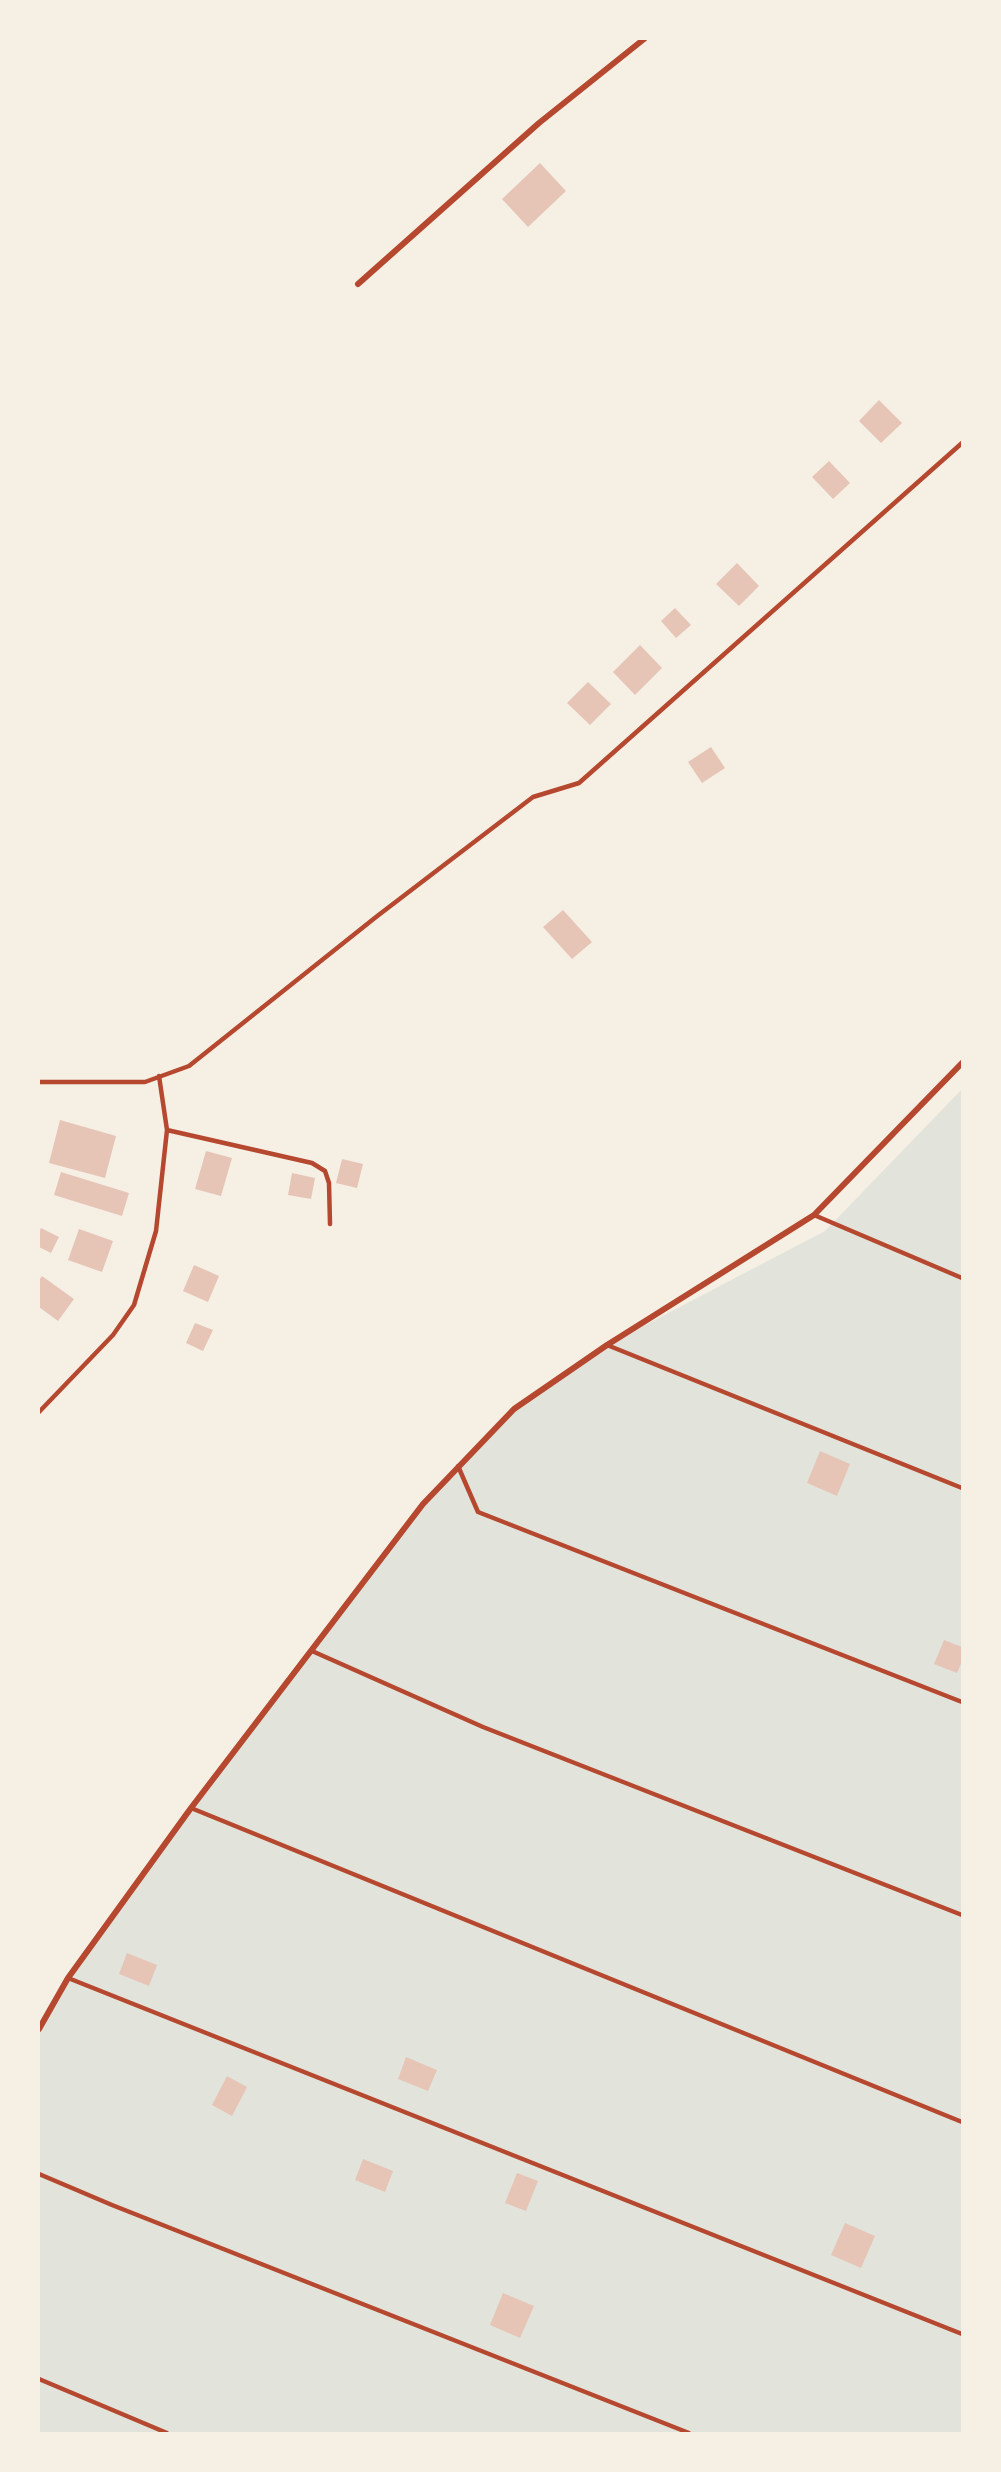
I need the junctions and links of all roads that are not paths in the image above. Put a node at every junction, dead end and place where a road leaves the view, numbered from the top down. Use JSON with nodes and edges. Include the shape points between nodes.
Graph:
{"nodes":[{"id":1,"x":644,"y":39,"type":"edge"},
{"id":2,"x":358,"y":284,"type":"dead end"},
{"id":3,"x":962,"y":443,"type":"edge"},
{"id":4,"x":962,"y":1063,"type":"edge"},
{"id":5,"x":159,"y":1076,"type":"junction"},
{"id":6,"x":39,"y":1082,"type":"edge"},
{"id":7,"x":167,"y":1130,"type":"junction"},
{"id":8,"x":814,"y":1215,"type":"junction"},
{"id":9,"x":330,"y":1224,"type":"dead end"},
{"id":10,"x":962,"y":1278,"type":"edge"},
{"id":11,"x":607,"y":1345,"type":"junction"},
{"id":12,"x":39,"y":1412,"type":"edge"},
{"id":13,"x":458,"y":1466,"type":"junction"},
{"id":14,"x":962,"y":1488,"type":"edge"},
{"id":15,"x":312,"y":1652,"type":"junction"},
{"id":16,"x":962,"y":1702,"type":"edge"},
{"id":17,"x":191,"y":1808,"type":"junction"},
{"id":18,"x":962,"y":1915,"type":"edge"},
{"id":19,"x":68,"y":1978,"type":"junction"},
{"id":20,"x":39,"y":2029,"type":"edge"},
{"id":21,"x":962,"y":2122,"type":"edge"},
{"id":22,"x":39,"y":2174,"type":"edge"},
{"id":23,"x":962,"y":2334,"type":"edge"},
{"id":24,"x":39,"y":2379,"type":"edge"},
{"id":25,"x":167,"y":2433,"type":"edge"},
{"id":26,"x":689,"y":2433,"type":"edge"}],
"edges":[{"from":1,"to":2,"type":"street","via":[[538,123]]},
{"from":3,"to":5,"type":"lane","via":[[579,783],[533,797],[189,1066]]},
{"from":4,"to":8,"type":"street"},
{"from":5,"to":6,"type":"lane","via":[[145,1082]]},
{"from":5,"to":7,"type":"lane"},
{"from":7,"to":9,"type":"lane","via":[[312,1163],[325,1171],[329,1183]]},
{"from":7,"to":12,"type":"lane","via":[[156,1231],[134,1305],[113,1335]]},
{"from":8,"to":10,"type":"lane"},
{"from":8,"to":11,"type":"street"},
{"from":11,"to":13,"type":"street","via":[[514,1409]]},
{"from":11,"to":14,"type":"lane"},
{"from":13,"to":15,"type":"street","via":[[423,1504]]},
{"from":13,"to":16,"type":"lane","via":[[478,1512]]},
{"from":15,"to":17,"type":"street"},
{"from":15,"to":18,"type":"lane","via":[[483,1727]]},
{"from":17,"to":19,"type":"street"},
{"from":17,"to":21,"type":"lane"},
{"from":19,"to":20,"type":"street"},
{"from":19,"to":23,"type":"lane"},
{"from":22,"to":26,"type":"lane"},
{"from":24,"to":25,"type":"lane"}]}
